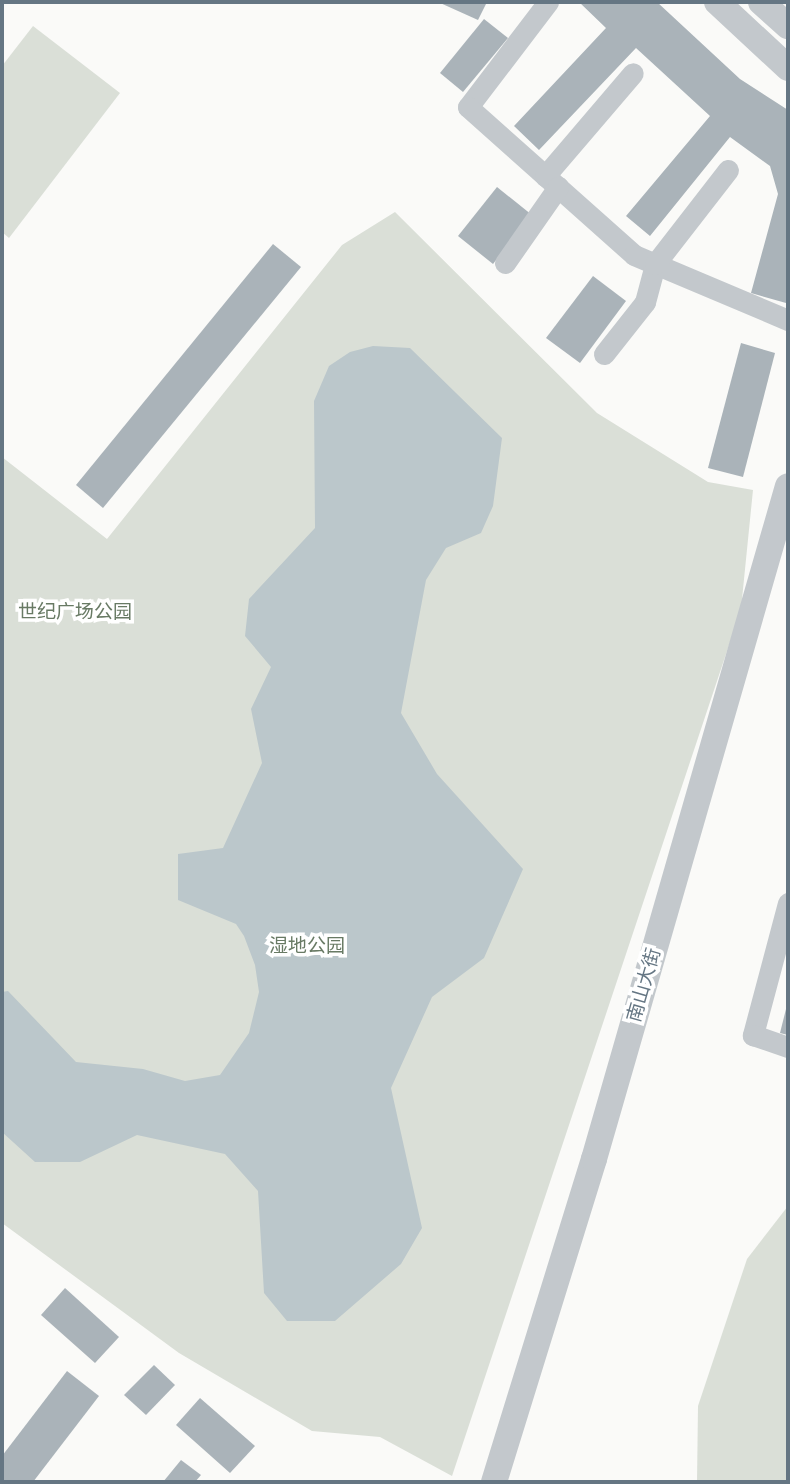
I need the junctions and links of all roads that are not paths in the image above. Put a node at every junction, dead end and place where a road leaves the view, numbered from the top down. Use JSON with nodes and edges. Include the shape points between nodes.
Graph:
{"nodes":[{"id":1,"x":548,"y":2,"type":"edge"},
{"id":2,"x":717,"y":2,"type":"edge"},
{"id":3,"x":761,"y":2,"type":"edge"},
{"id":4,"x":788,"y":26,"type":"edge"},
{"id":5,"x":788,"y":68,"type":"edge"},
{"id":6,"x":633,"y":73,"type":"dead end"},
{"id":7,"x":728,"y":170,"type":"dead end"},
{"id":8,"x":552,"y":181,"type":"junction"},
{"id":9,"x":505,"y":262,"type":"dead end"},
{"id":10,"x":656,"y":264,"type":"junction"},
{"id":11,"x":788,"y":320,"type":"edge"},
{"id":12,"x":604,"y":354,"type":"dead end"},
{"id":13,"x":788,"y":486,"type":"edge"},
{"id":14,"x":788,"y":553,"type":"edge"},
{"id":15,"x":788,"y":903,"type":"edge"},
{"id":16,"x":788,"y":1047,"type":"edge"},
{"id":17,"x":494,"y":1482,"type":"edge"},
{"id":18,"x":511,"y":1482,"type":"edge"}],
"edges":[{"from":1,"to":8,"type":"street","via":[[468,107]]},
{"from":2,"to":5,"type":"street"},
{"from":3,"to":4,"type":"street"},
{"from":6,"to":8,"type":"street"},
{"from":7,"to":10,"type":"street"},
{"from":8,"to":9,"type":"street"},
{"from":8,"to":10,"type":"street","via":[[634,255]]},
{"from":10,"to":11,"type":"street"},
{"from":10,"to":12,"type":"street","via":[[645,302]]},
{"from":13,"to":17,"type":"street","name":"南山大街","via":[[594,1159]]},
{"from":14,"to":18,"type":"street","name":"南山大街"},
{"from":15,"to":16,"type":"street","via":[[753,1035]]}]}
